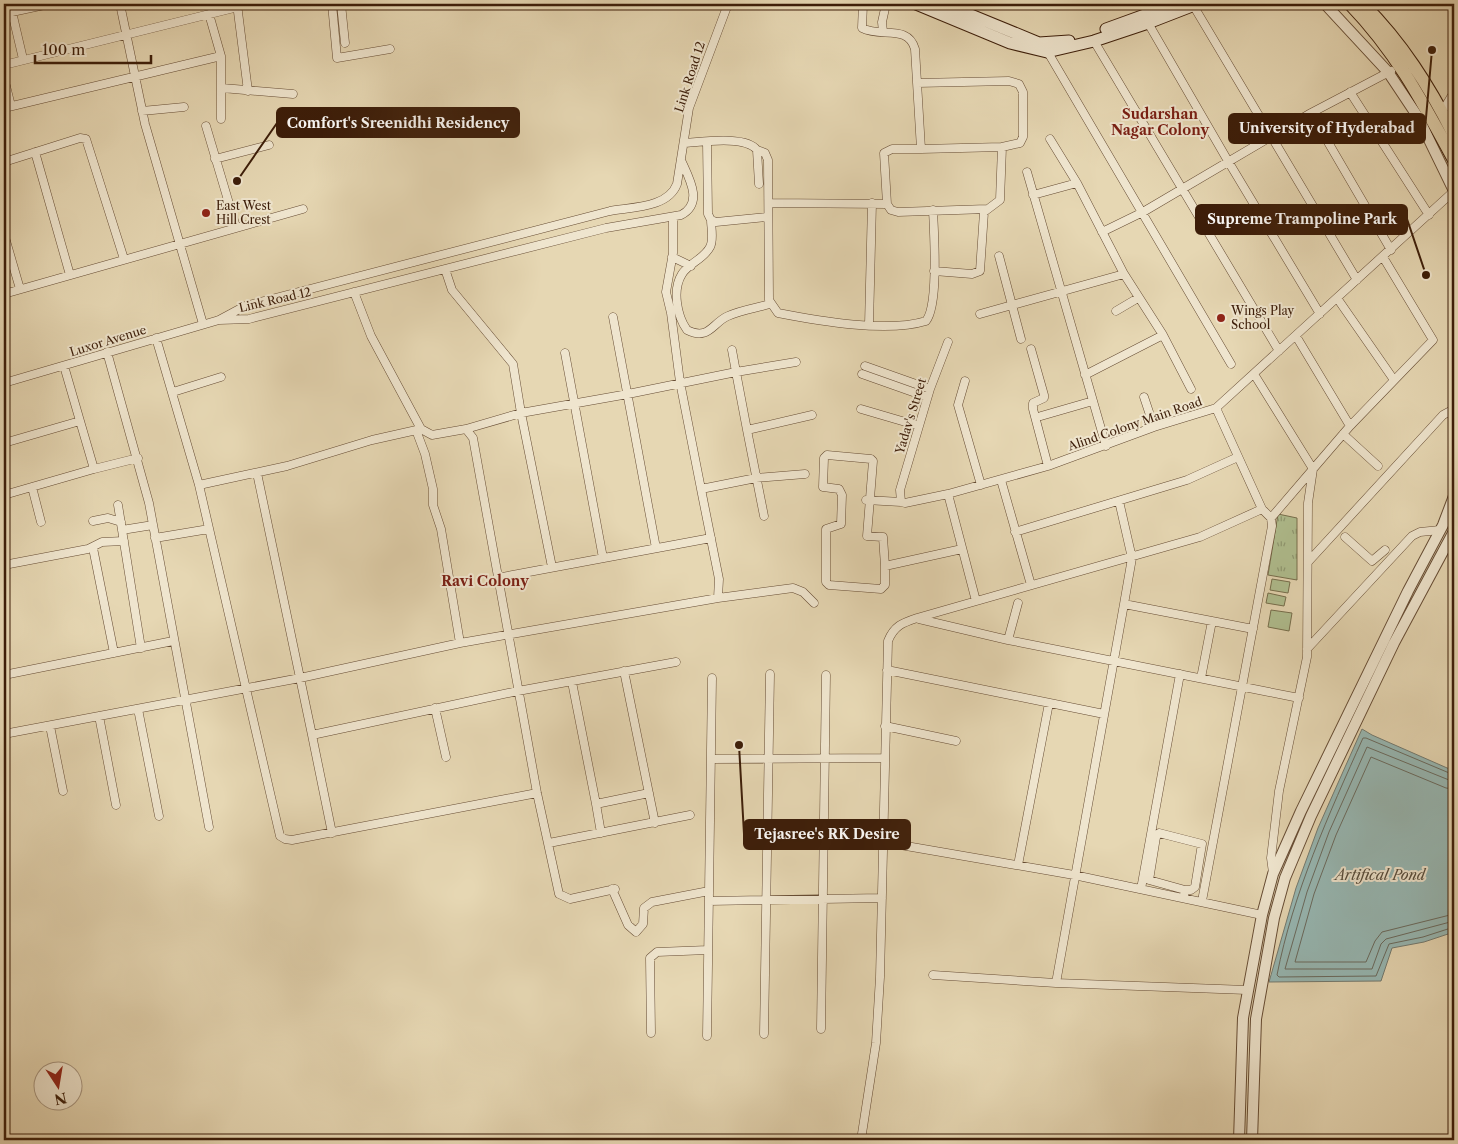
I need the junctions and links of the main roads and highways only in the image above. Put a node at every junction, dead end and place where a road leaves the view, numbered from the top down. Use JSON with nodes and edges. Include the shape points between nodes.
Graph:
{"nodes":[{"id":1,"x":916,"y":4,"type":"edge"},
{"id":2,"x":944,"y":4,"type":"edge"},
{"id":3,"x":1175,"y":4,"type":"edge"},
{"id":4,"x":1195,"y":4,"type":"edge"},
{"id":5,"x":1350,"y":4,"type":"edge"},
{"id":6,"x":1364,"y":4,"type":"edge"},
{"id":7,"x":1001,"y":33,"type":"junction"},
{"id":8,"x":1045,"y":47,"type":"junction"},
{"id":9,"x":1448,"y":116,"type":"edge"},
{"id":10,"x":1454,"y":135,"type":"edge"},
{"id":11,"x":1454,"y":160,"type":"edge"}],
"edges":[{"from":1,"to":7,"type":"main road"},
{"from":2,"to":7,"type":"main road"},
{"from":3,"to":8,"type":"main road"},
{"from":4,"to":8,"type":"main road","via":[[1094,41]]},
{"from":5,"to":11,"type":"main road","via":[[1386,43],[1401,65]]},
{"from":6,"to":9,"type":"main road","via":[[1411,59]]},
{"from":7,"to":8,"type":"main road"},
{"from":9,"to":10,"type":"main road"}]}
